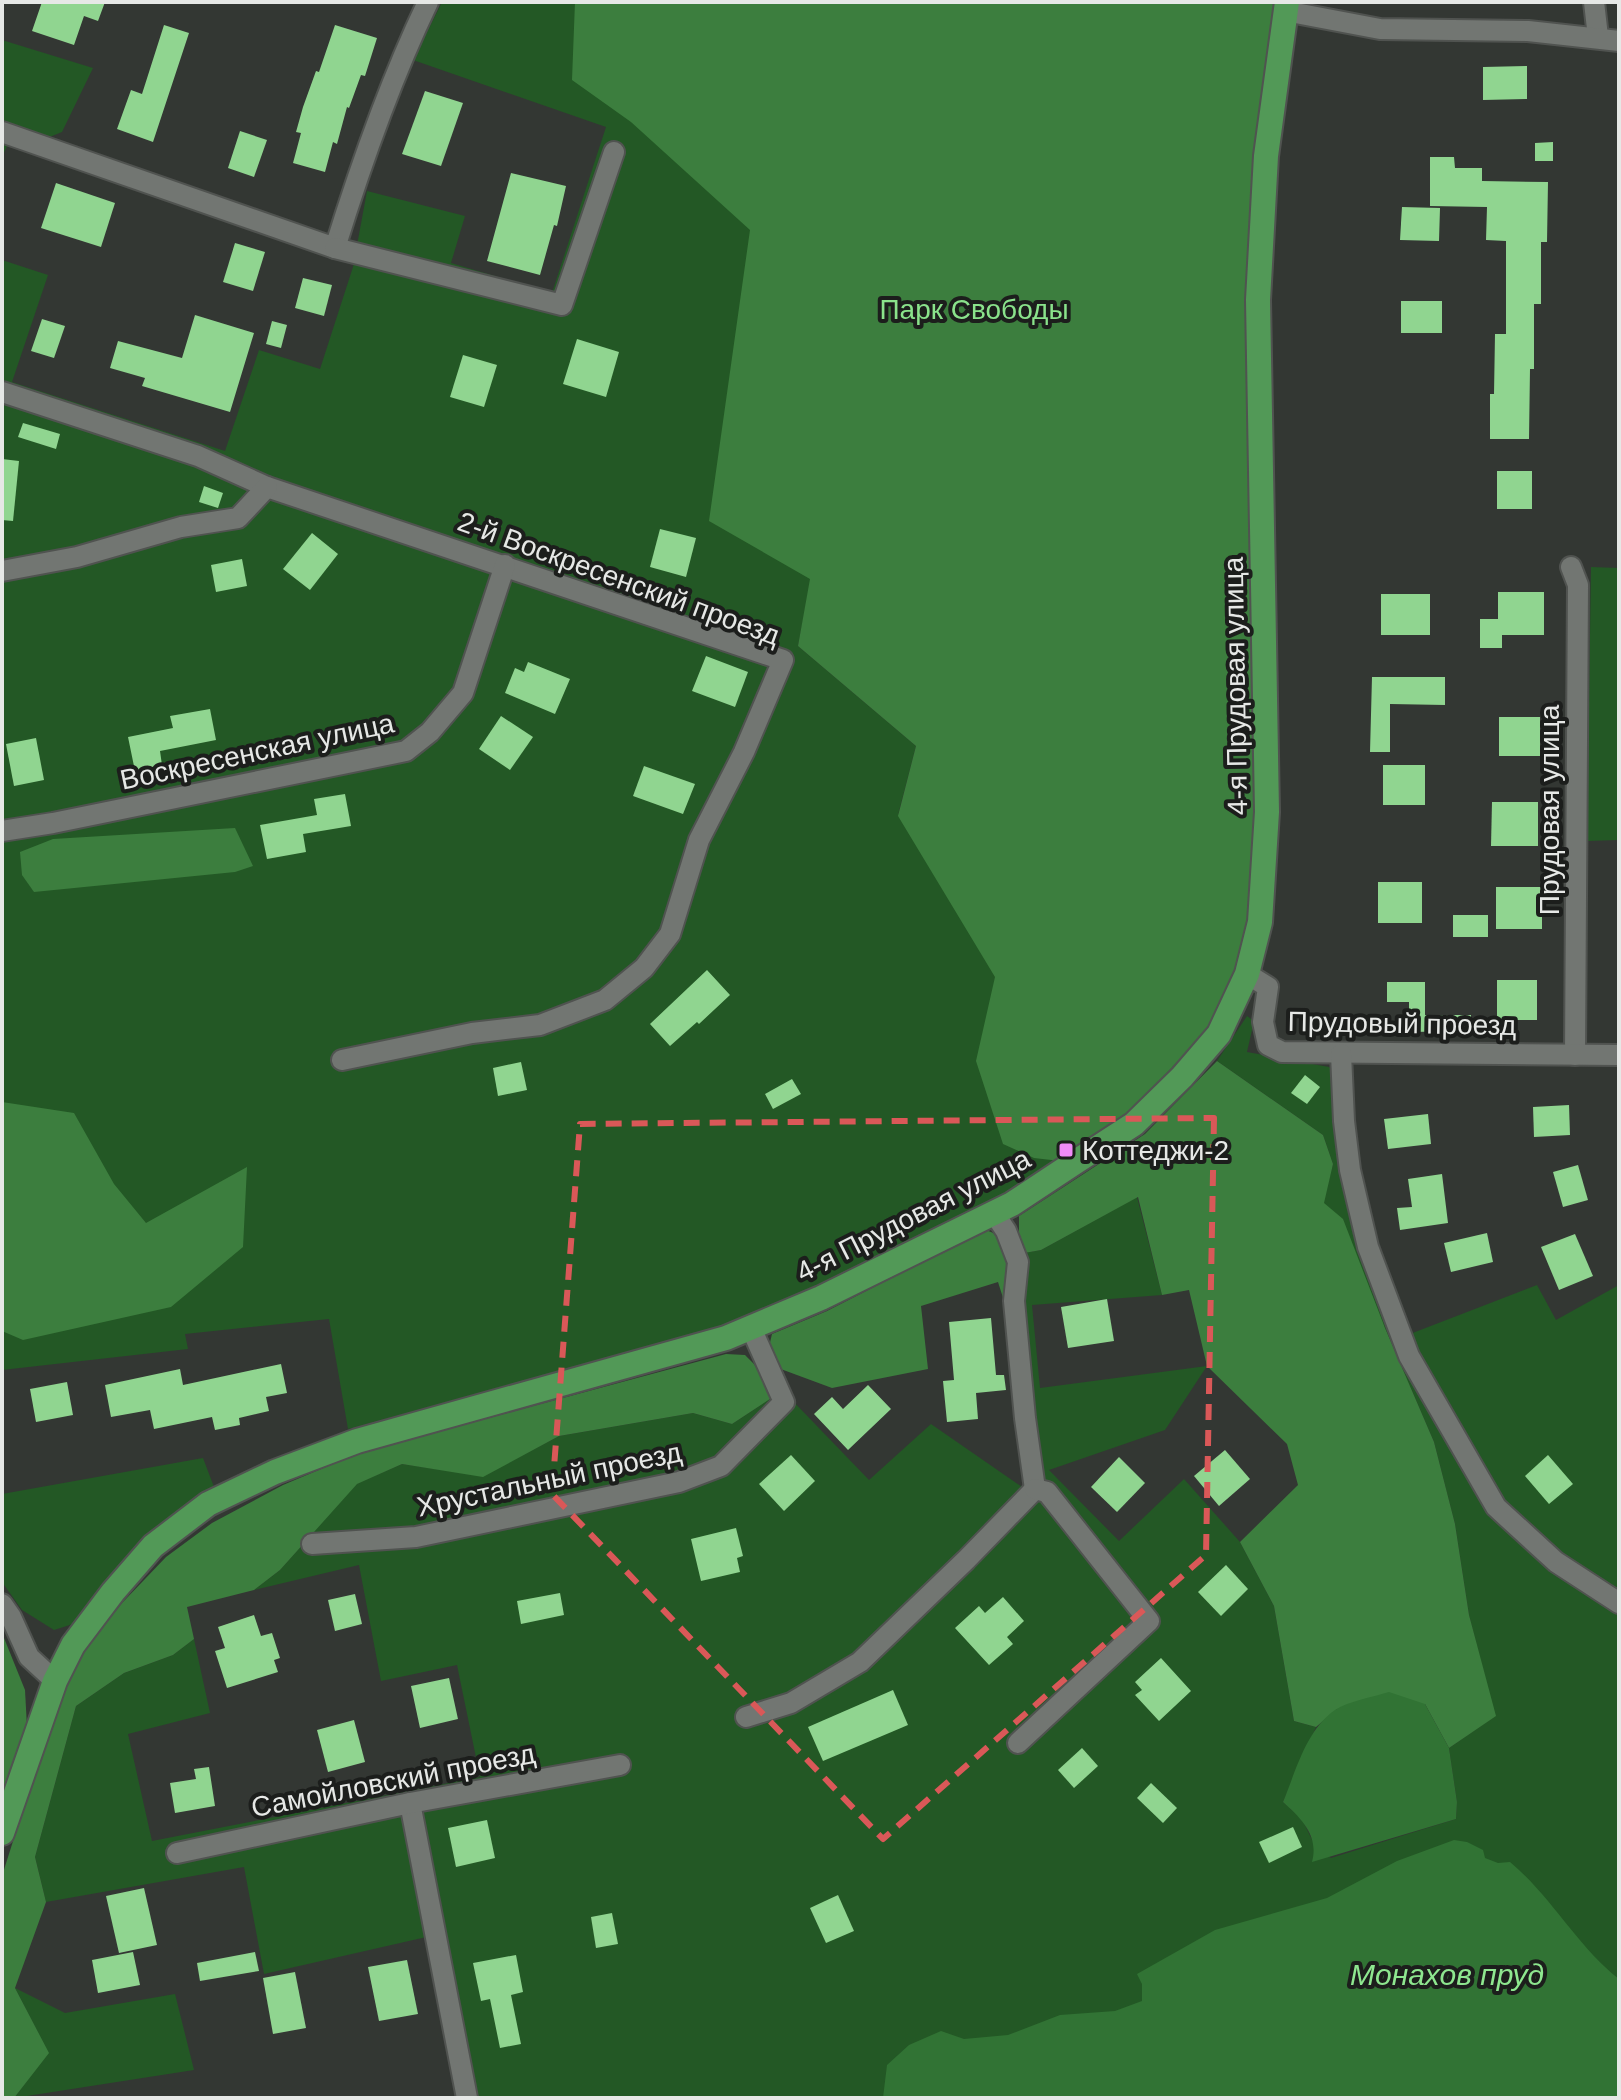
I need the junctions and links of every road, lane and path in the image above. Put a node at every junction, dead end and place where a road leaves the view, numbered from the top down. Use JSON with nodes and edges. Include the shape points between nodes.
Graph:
{"nodes":[{"id":1,"x":428,"y":2,"type":"edge"},
{"id":2,"x":1594,"y":2,"type":"edge"},
{"id":3,"x":1286,"y":7,"type":"edge"},
{"id":4,"x":1598,"y":37,"type":"junction"},
{"id":5,"x":1619,"y":41,"type":"edge"},
{"id":6,"x":2,"y":132,"type":"edge"},
{"id":7,"x":614,"y":152,"type":"dead end"},
{"id":8,"x":335,"y":248,"type":"junction"},
{"id":9,"x":2,"y":392,"type":"edge"},
{"id":10,"x":267,"y":487,"type":"junction"},
{"id":11,"x":505,"y":565,"type":"junction"},
{"id":12,"x":1571,"y":567,"type":"dead end"},
{"id":13,"x":2,"y":571,"type":"edge"},
{"id":14,"x":2,"y":831,"type":"edge"},
{"id":15,"x":1247,"y":974,"type":"junction"},
{"id":16,"x":1341,"y":1054,"type":"junction"},
{"id":17,"x":1575,"y":1055,"type":"junction"},
{"id":18,"x":1619,"y":1055,"type":"edge"},
{"id":19,"x":342,"y":1060,"type":"dead end"},
{"id":20,"x":994,"y":1213,"type":"junction"},
{"id":21,"x":751,"y":1328,"type":"junction"},
{"id":22,"x":1035,"y":1489,"type":"junction"},
{"id":23,"x":312,"y":1544,"type":"dead end"},
{"id":24,"x":1619,"y":1603,"type":"edge"},
{"id":25,"x":2,"y":1604,"type":"edge"},
{"id":26,"x":55,"y":1681,"type":"junction"},
{"id":27,"x":746,"y":1717,"type":"dead end"},
{"id":28,"x":1018,"y":1743,"type":"dead end"},
{"id":29,"x":620,"y":1765,"type":"dead end"},
{"id":30,"x":410,"y":1803,"type":"junction"},
{"id":31,"x":2,"y":1833,"type":"edge"},
{"id":32,"x":177,"y":1853,"type":"dead end"},
{"id":33,"x":467,"y":2098,"type":"edge"}],
"edges":[{"from":1,"to":8,"type":"street","via":[[403,54]]},
{"from":2,"to":4,"type":"street"},
{"from":3,"to":4,"type":"street","via":[[1380,29]]},
{"from":3,"to":15,"type":"main road","name":"4-я Прудовая улица","via":[[1266,156],[1258,300],[1267,812],[1260,922]]},
{"from":4,"to":5,"type":"street"},
{"from":6,"to":8,"type":"street"},
{"from":7,"to":8,"type":"street","via":[[562,305]]},
{"from":9,"to":10,"type":"street","name":"2-й Воскресенский проезд","via":[[198,456]]},
{"from":10,"to":11,"type":"street","name":"2-й Воскресенский проезд"},
{"from":10,"to":13,"type":"street","via":[[238,518]]},
{"from":11,"to":14,"type":"street","name":"Воскресенская улица","via":[[463,693],[406,751]]},
{"from":11,"to":19,"type":"street","name":"2-й Воскресенский проезд","via":[[783,660],[699,840],[670,934],[644,968],[605,1000],[540,1025]]},
{"from":12,"to":17,"type":"street","name":"Прудовая улица","via":[[1578,585]]},
{"from":15,"to":16,"type":"street","name":"Прудовый проезд","via":[[1268,987],[1263,1022],[1268,1045],[1282,1052]]},
{"from":15,"to":20,"type":"main road","name":"4-я Прудовая улица","via":[[1219,1034],[1134,1124]]},
{"from":16,"to":17,"type":"street","name":"Прудовый проезд"},
{"from":16,"to":24,"type":"street","via":[[1350,1170],[1368,1247],[1409,1356],[1496,1507],[1556,1562]]},
{"from":17,"to":18,"type":"street","name":"Прудовый проезд"},
{"from":20,"to":21,"type":"main road","name":"4-я Прудовая улица"},
{"from":20,"to":22,"type":"street","via":[[1018,1262],[1014,1301]]},
{"from":21,"to":23,"type":"street","name":"Хрустальный проезд","via":[[784,1402],[721,1466],[679,1482],[416,1537]]},
{"from":21,"to":26,"type":"main road","name":"4-я Прудовая улица","via":[[357,1441],[208,1504],[153,1546],[113,1592],[73,1645]]},
{"from":22,"to":27,"type":"street","via":[[860,1662],[791,1703]]},
{"from":22,"to":28,"type":"street","via":[[1047,1492],[1149,1621]]},
{"from":25,"to":26,"type":"street","via":[[29,1657]]},
{"from":26,"to":31,"type":"main road","name":"4-я Прудовая улица"},
{"from":29,"to":30,"type":"street","name":"Самойловский проезд"},
{"from":30,"to":32,"type":"street","name":"Самойловский проезд"},
{"from":30,"to":33,"type":"street"}]}
